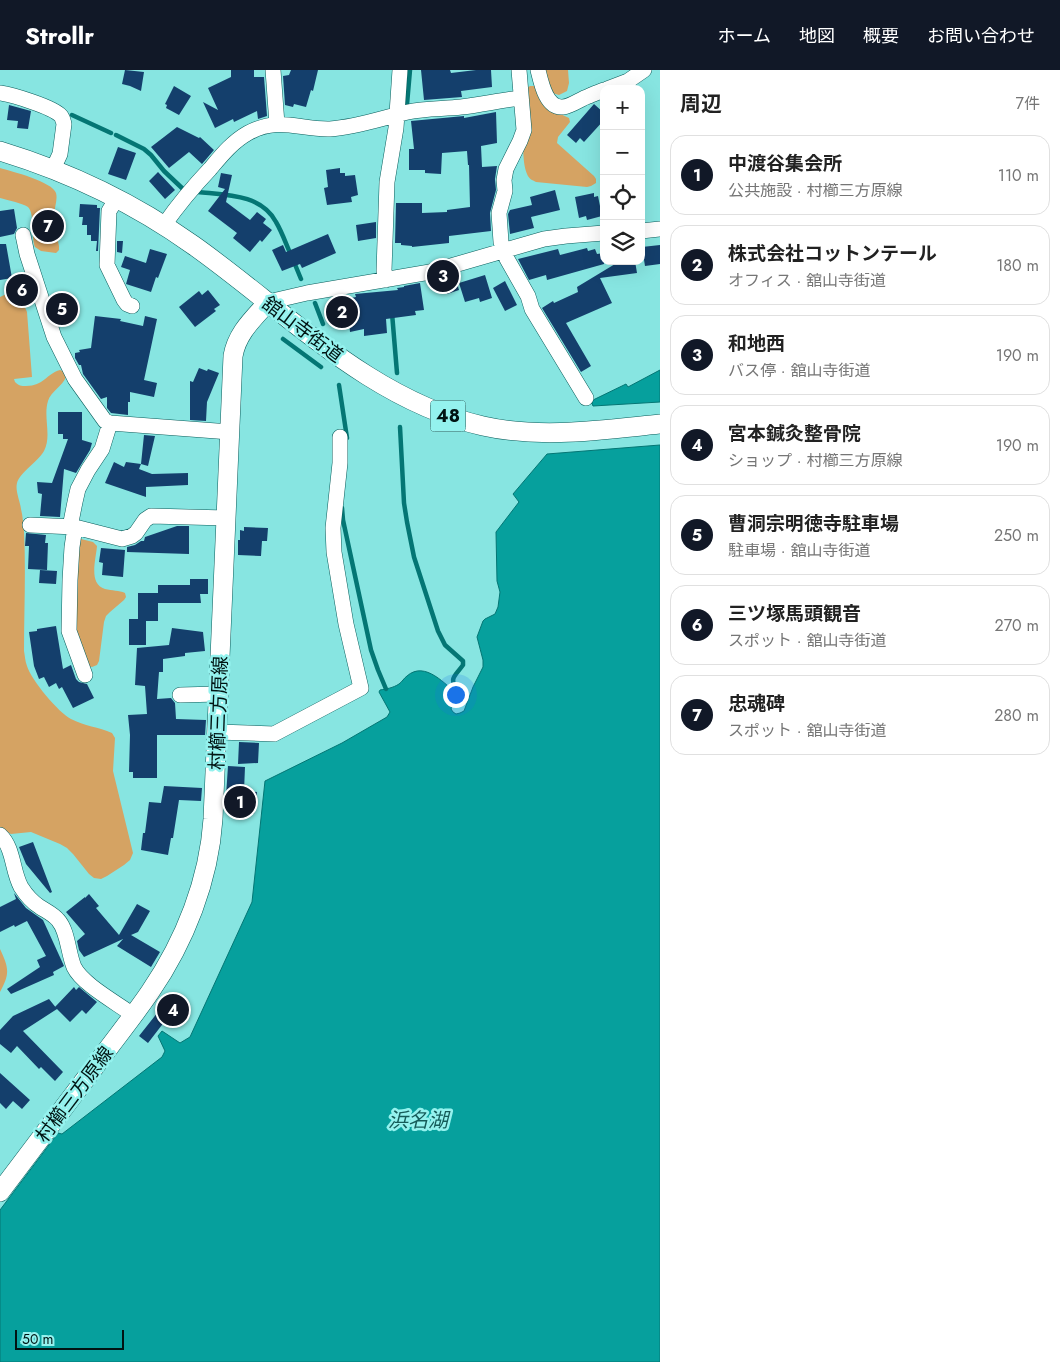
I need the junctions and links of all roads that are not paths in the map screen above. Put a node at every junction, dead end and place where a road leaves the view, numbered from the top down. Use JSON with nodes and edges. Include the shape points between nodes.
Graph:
{"nodes":[{"id":1,"x":274,"y":70,"type":"edge"},
{"id":2,"x":400,"y":70,"type":"edge"},
{"id":3,"x":519,"y":70,"type":"edge"},
{"id":4,"x":538,"y":70,"type":"edge"},
{"id":5,"x":644,"y":70,"type":"edge"},
{"id":6,"x":617,"y":85,"type":"edge"},
{"id":7,"x":600,"y":91,"type":"edge"},
{"id":8,"x":0,"y":93,"type":"edge"},
{"id":9,"x":521,"y":98,"type":"junction"},
{"id":10,"x":397,"y":115,"type":"junction"},
{"id":11,"x":277,"y":124,"type":"junction"},
{"id":12,"x":0,"y":151,"type":"edge"},
{"id":13,"x":54,"y":169,"type":"junction"},
{"id":14,"x":117,"y":198,"type":"junction"},
{"id":15,"x":164,"y":225,"type":"junction"},
{"id":16,"x":660,"y":229,"type":"edge"},
{"id":17,"x":645,"y":231,"type":"edge"},
{"id":18,"x":600,"y":233,"type":"edge"},
{"id":19,"x":24,"y":235,"type":"dead end"},
{"id":20,"x":504,"y":251,"type":"junction"},
{"id":21,"x":386,"y":280,"type":"junction"},
{"id":22,"x":268,"y":302,"type":"junction"},
{"id":23,"x":132,"y":306,"type":"dead end"},
{"id":24,"x":586,"y":398,"type":"dead end"},
{"id":25,"x":110,"y":423,"type":"junction"},
{"id":26,"x":660,"y":424,"type":"edge"},
{"id":27,"x":230,"y":432,"type":"junction"},
{"id":28,"x":340,"y":437,"type":"dead end"},
{"id":29,"x":226,"y":518,"type":"junction"},
{"id":30,"x":30,"y":525,"type":"dead end"},
{"id":31,"x":72,"y":527,"type":"junction"},
{"id":32,"x":85,"y":675,"type":"dead end"},
{"id":33,"x":218,"y":694,"type":"junction"},
{"id":34,"x":180,"y":695,"type":"dead end"},
{"id":35,"x":217,"y":732,"type":"junction"},
{"id":36,"x":0,"y":835,"type":"edge"},
{"id":37,"x":133,"y":1015,"type":"junction"},
{"id":38,"x":0,"y":1192,"type":"edge"}],
"edges":[{"from":1,"to":11,"type":"street"},
{"from":2,"to":10,"type":"street"},
{"from":3,"to":9,"type":"street"},
{"from":4,"to":7,"type":"street","via":[[548,99],[560,108]]},
{"from":5,"to":6,"type":"street"},
{"from":8,"to":13,"type":"street","via":[[14,95],[56,112],[63,119],[60,154]]},
{"from":9,"to":10,"type":"street"},
{"from":9,"to":20,"type":"street","via":[[524,130],[506,169],[499,213]]},
{"from":10,"to":11,"type":"street","via":[[330,129]]},
{"from":10,"to":21,"type":"street","via":[[387,182]]},
{"from":11,"to":15,"type":"street","via":[[249,132],[233,144]]},
{"from":12,"to":13,"type":"main road","name":"舘山寺街道","number":"48"},
{"from":13,"to":14,"type":"main road","name":"舘山寺街道","number":"48"},
{"from":14,"to":15,"type":"main road","name":"舘山寺街道","number":"48"},
{"from":14,"to":23,"type":"street","via":[[109,211],[107,265],[124,300]]},
{"from":15,"to":22,"type":"main road","name":"舘山寺街道","number":"48"},
{"from":16,"to":17,"type":"street"},
{"from":18,"to":20,"type":"street","via":[[555,237]]},
{"from":19,"to":25,"type":"street","via":[[27,254],[56,343],[78,384],[101,418]]},
{"from":20,"to":21,"type":"street"},
{"from":20,"to":24,"type":"street","via":[[532,309]]},
{"from":21,"to":22,"type":"street"},
{"from":22,"to":26,"type":"main road","name":"舘山寺街道","number":"48","via":[[382,385],[420,405],[462,420],[538,433]]},
{"from":22,"to":27,"type":"main road","name":"村櫛三方原線","via":[[242,333],[235,348]]},
{"from":25,"to":27,"type":"street"},
{"from":25,"to":31,"type":"street","via":[[100,451],[78,489]]},
{"from":27,"to":29,"type":"main road","name":"村櫛三方原線"},
{"from":28,"to":35,"type":"street","via":[[333,540],[336,564],[345,591],[346,624],[362,688],[274,734]]},
{"from":29,"to":31,"type":"street","via":[[151,516],[136,533],[122,539]]},
{"from":29,"to":33,"type":"main road","name":"村櫛三方原線"},
{"from":30,"to":31,"type":"street"},
{"from":31,"to":32,"type":"street","via":[[69,630]]},
{"from":33,"to":34,"type":"street"},
{"from":33,"to":35,"type":"main road","name":"村櫛三方原線"},
{"from":35,"to":37,"type":"main road","name":"村櫛三方原線","via":[[212,842],[201,887],[174,952]]},
{"from":36,"to":37,"type":"street","via":[[29,898],[61,923],[75,969],[88,983]]},
{"from":37,"to":38,"type":"main road","name":"村櫛三方原線"}]}
